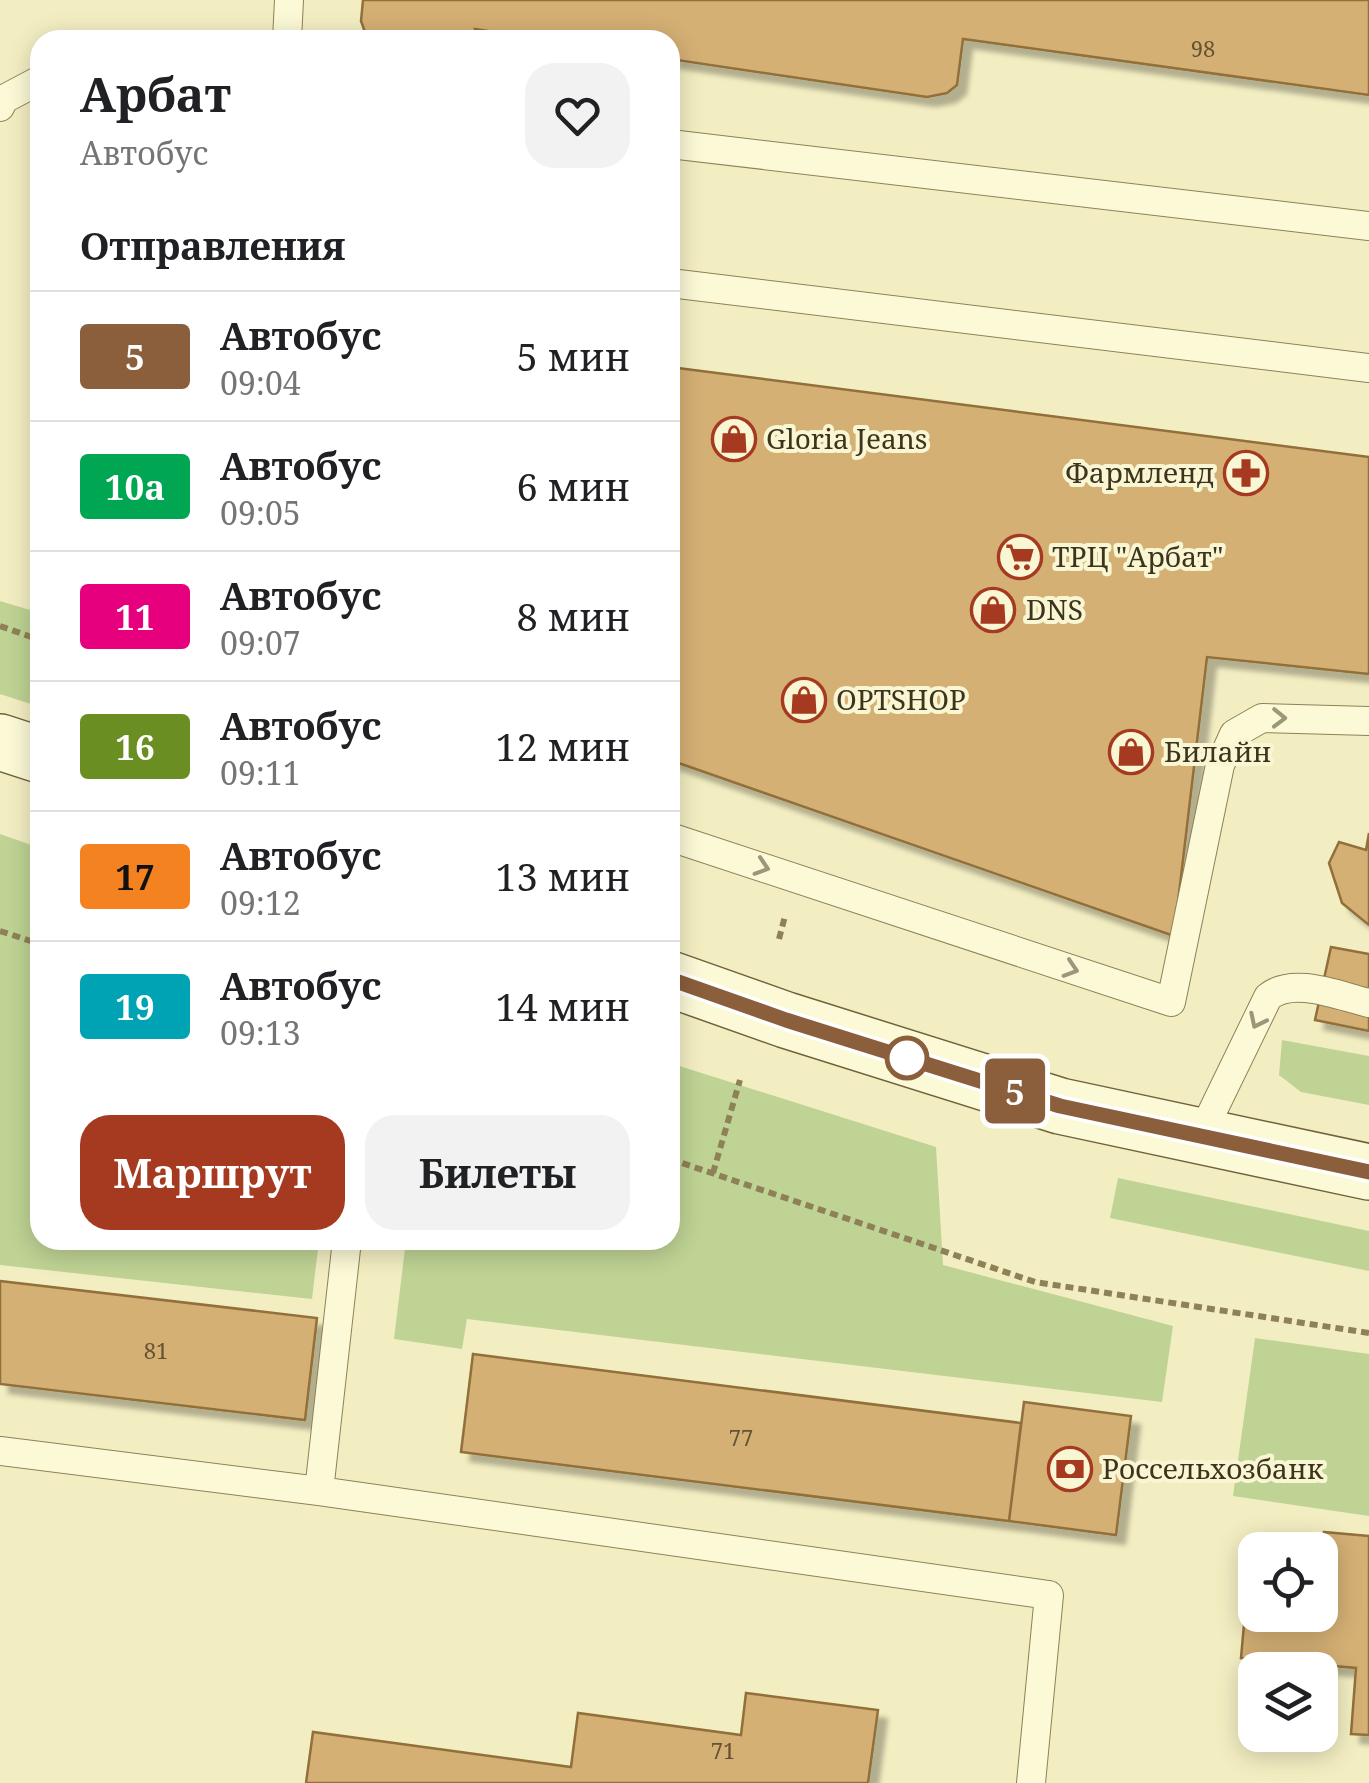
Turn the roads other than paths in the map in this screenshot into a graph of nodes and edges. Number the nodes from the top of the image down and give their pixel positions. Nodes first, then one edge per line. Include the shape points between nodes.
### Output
1 (290, 0) edge
2 (288, 30) edge
3 (30, 85) edge
4 (0, 106) edge
5 (680, 145) edge
6 (1369, 226) edge
7 (680, 283) edge
8 (1369, 368) edge
9 (1369, 720) edge
10 (0, 742) edge
11 (30, 752) edge
12 (680, 839) edge
13 (680, 983) edge
14 (1369, 1003) edge
15 (1201, 1134) junction
16 (1369, 1172) edge
17 (346, 1250) edge
18 (0, 1451) edge
19 (319, 1491) junction
20 (1030, 1783) edge

1 - 2 lane
3 - 4 lane
5 - 6 lane
7 - 8 lane
12 -> 9 lane via 1171,1002 1220,765 1234,734 1262,718
10 - 11 main road
13 - 15 main road via 1060,1106
14 -> 15 lane via 1279,988 1268,997
15 - 16 main road
17 - 19 lane
18 - 19 lane
19 - 20 lane via 1049,1594

